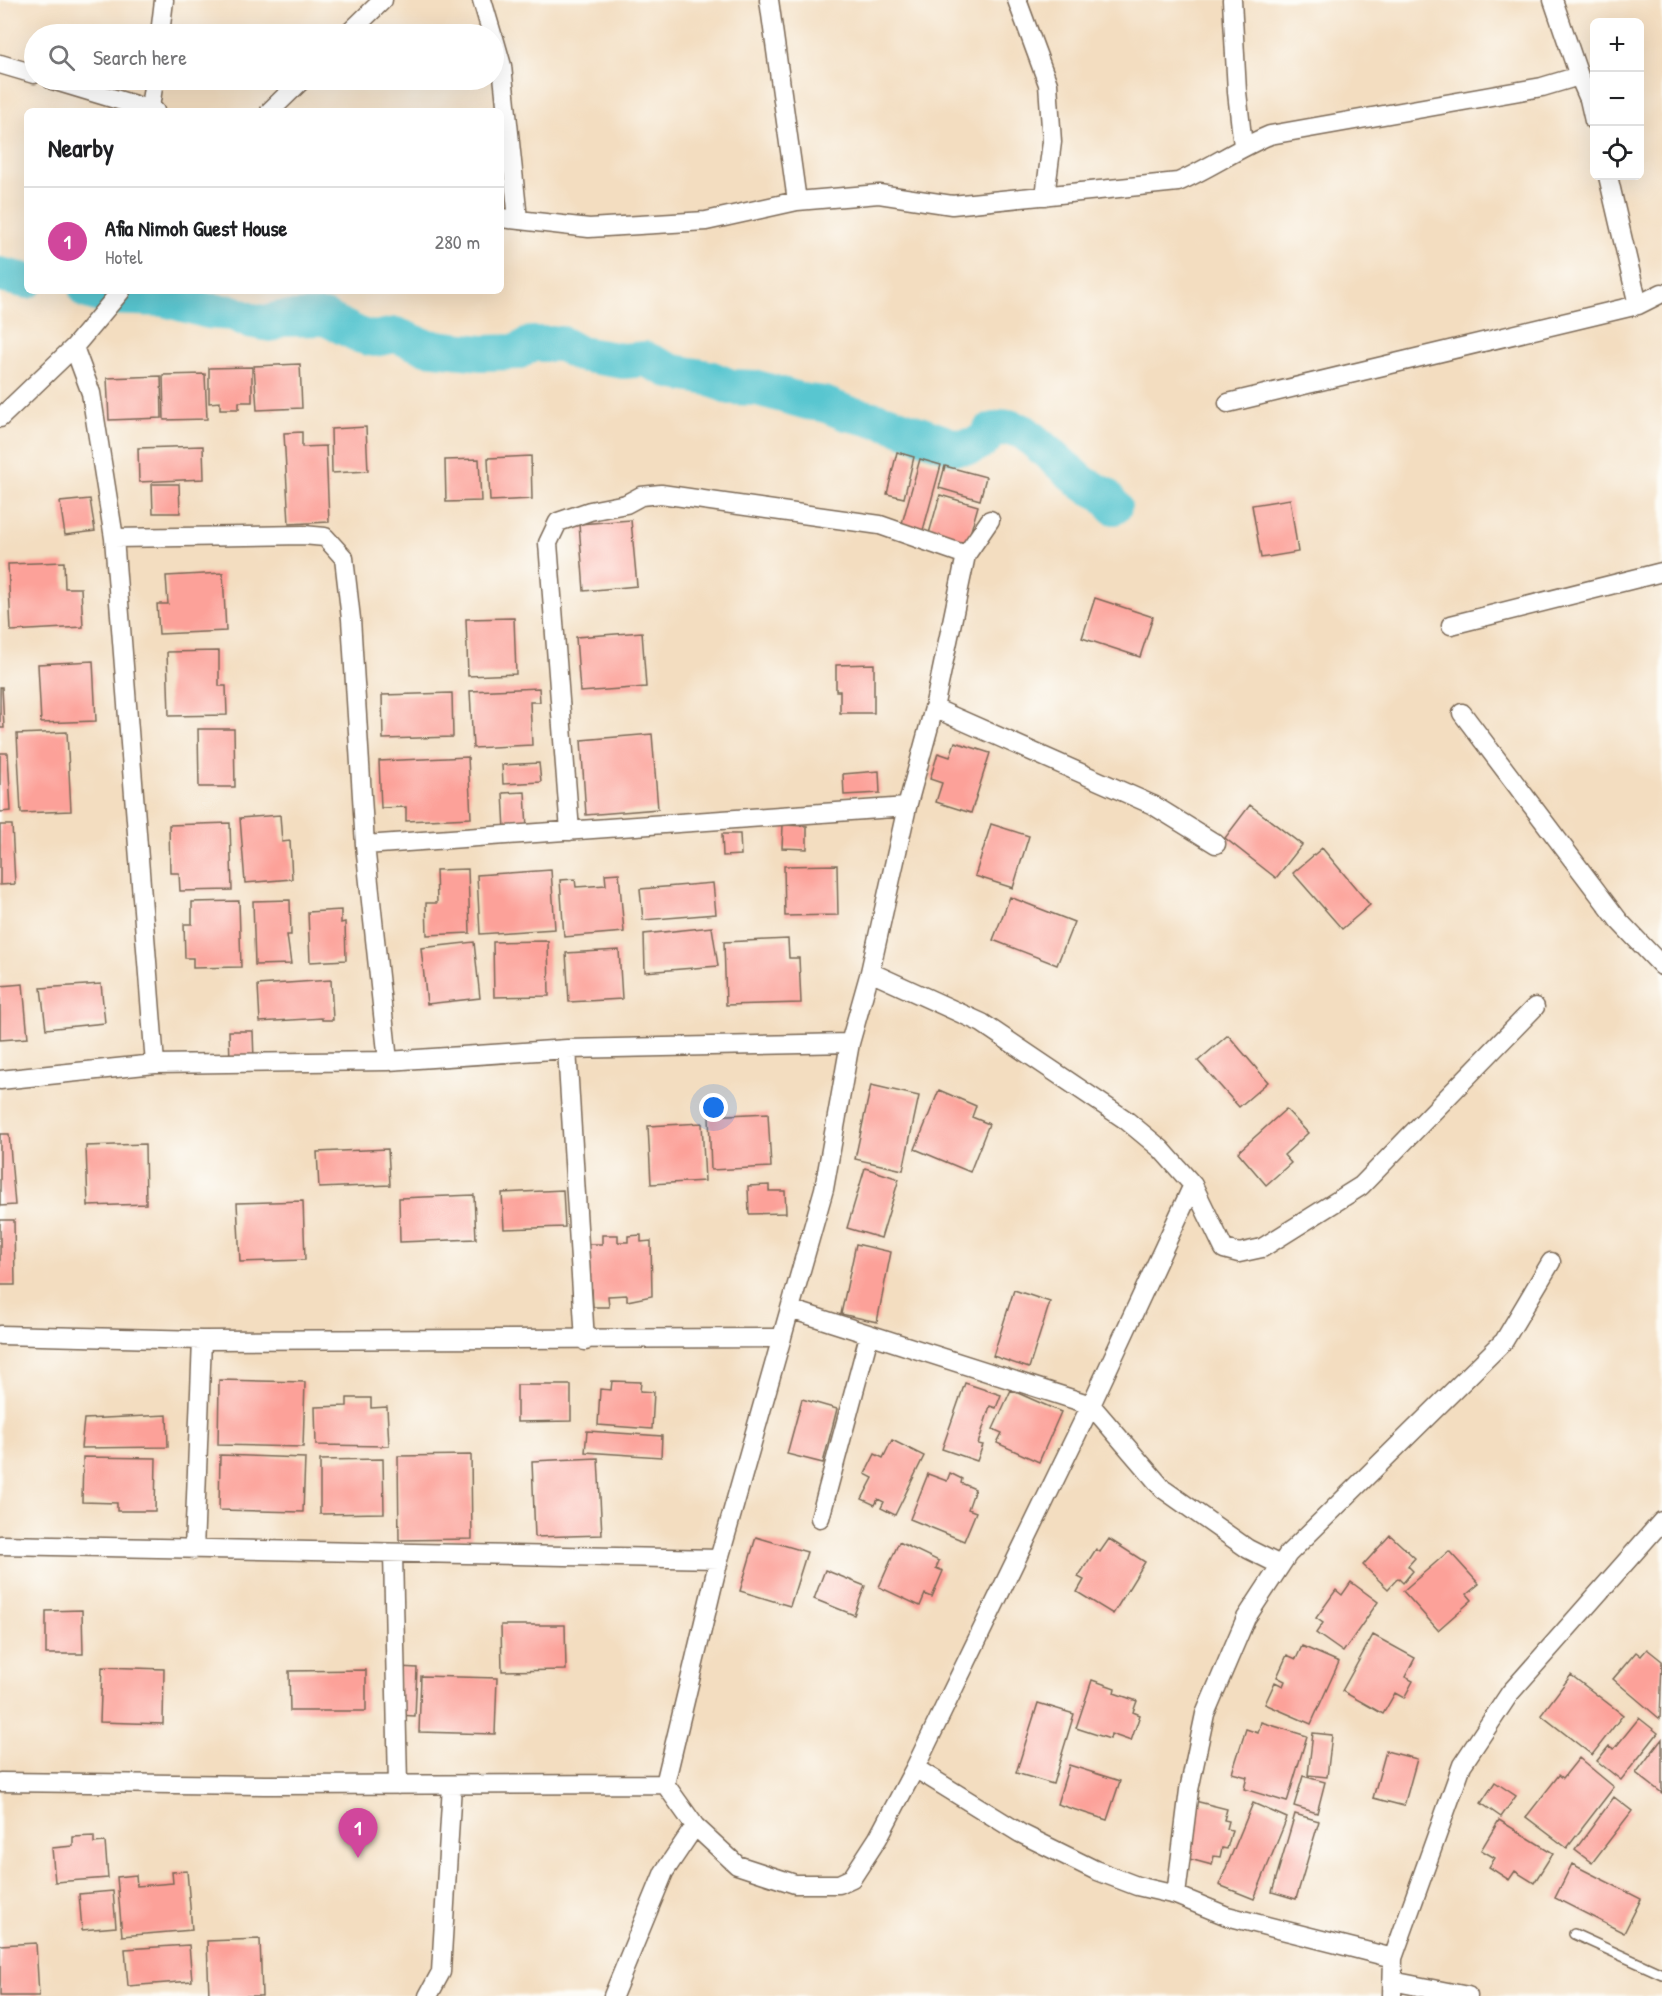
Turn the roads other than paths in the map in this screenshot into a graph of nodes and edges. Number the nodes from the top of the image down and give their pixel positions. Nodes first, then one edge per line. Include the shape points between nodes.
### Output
1 (164, 0) edge
2 (383, 0) edge
3 (482, 0) edge
4 (769, 0) edge
5 (1017, 0) edge
6 (1232, 0) edge
7 (1553, 0) edge
8 (161, 24) edge
9 (358, 24) edge
10 (489, 24) edge
11 (0, 64) edge
12 (24, 71) edge
13 (1579, 76) junction
14 (85, 90) edge
15 (153, 90) edge
16 (292, 90) edge
17 (503, 90) edge
18 (1590, 103) edge
19 (145, 108) edge
20 (152, 108) edge
21 (273, 108) edge
22 (504, 108) edge
23 (504, 110) edge
24 (1244, 146) junction
25 (1609, 180) edge
26 (1045, 196) junction
27 (797, 201) junction
28 (509, 219) edge
29 (1662, 293) edge
30 (117, 296) edge
31 (1638, 305) junction
32 (74, 347) junction
33 (1228, 403) dead end
34 (0, 418) edge
35 (990, 520) dead end
36 (114, 538) junction
37 (966, 555) junction
38 (1662, 572) edge
39 (1451, 625) dead end
40 (934, 708) junction
41 (1462, 713) dead end
42 (907, 807) junction
43 (570, 831) junction
44 (1216, 844) dead end
45 (365, 845) junction
46 (1662, 966) edge
47 (870, 972) junction
48 (1535, 1007) dead end
49 (850, 1043) junction
50 (567, 1049) junction
51 (388, 1061) junction
52 (155, 1064) junction
53 (0, 1080) edge
54 (1193, 1185) junction
55 (1551, 1262) dead end
56 (790, 1309) junction
57 (0, 1335) edge
58 (869, 1336) junction
59 (782, 1338) junction
60 (202, 1340) junction
61 (585, 1341) junction
62 (1091, 1405) junction
63 (820, 1518) dead end
64 (1662, 1521) edge
65 (0, 1545) edge
66 (194, 1550) junction
67 (393, 1553) junction
68 (719, 1559) junction
69 (1280, 1565) junction
70 (915, 1768) junction
71 (0, 1782) edge
72 (665, 1784) junction
73 (398, 1785) junction
74 (452, 1785) junction
75 (694, 1826) junction
76 (1176, 1895) junction
77 (1574, 1934) dead end
78 (1393, 1958) junction
79 (1662, 1974) edge
80 (1392, 1989) edge
81 (428, 1996) edge
82 (613, 1996) edge
83 (1468, 1996) edge

1 - 8 street
2 - 9 street
3 - 10 street
4 - 27 street
5 - 26 street via 1048,84 1052,142
6 - 24 street
7 - 13 street
11 - 12 street
13 - 18 street
13 - 24 street via 1542,87 1301,128
14 - 19 street
15 - 20 street
16 - 21 street
17 - 22 street
23 - 28 street
24 - 26 street via 1178,182
25 - 31 street
26 - 27 street via 952,205 879,194
27 - 28 street via 706,221 589,228
29 - 31 street
30 - 32 street
31 - 33 street
32 - 34 street
32 - 36 street via 91,393
35 - 37 street
36 - 45 street via 303,534 325,537 344,558
36 - 52 street
37 - 40 street
37 - 43 street via 880,525 661,494 641,496 626,504 558,522 548,543
38 - 39 street
40 - 42 street
40 - 44 street via 1153,805
41 - 46 street via 1619,921
42 - 43 street
42 - 47 street
43 - 45 street
45 - 51 street
47 - 49 street
47 - 54 street via 982,1023 1126,1120 1161,1149
48 - 54 street via 1361,1186 1262,1248 1239,1253 1224,1249
49 - 50 street
49 - 56 street via 824,1189
50 - 51 street
50 - 61 street
51 - 52 street
52 - 53 street
54 - 62 street
55 - 69 street via 1504,1341
56 - 58 street
56 - 59 street
57 - 60 street
58 - 62 street
58 - 63 street
59 - 61 street
59 - 68 street
60 - 61 street
60 - 66 street
62 - 69 street via 1163,1489 1239,1543
62 - 70 street
64 - 78 street via 1510,1693 1477,1739 1462,1765
65 - 66 street
66 - 67 street
67 - 68 street
67 - 73 street
68 - 72 street
69 - 76 street via 1246,1618 1205,1714 1189,1790
70 - 75 street via 852,1878 839,1884 795,1884 737,1865
70 - 76 street via 1020,1833 1095,1870
71 - 73 street
72 - 74 street
72 - 75 street
73 - 74 street
74 - 81 street via 441,1972
75 - 82 street via 664,1872
76 - 78 street via 1227,1916
77 - 79 lane
78 - 80 street
80 - 83 street

